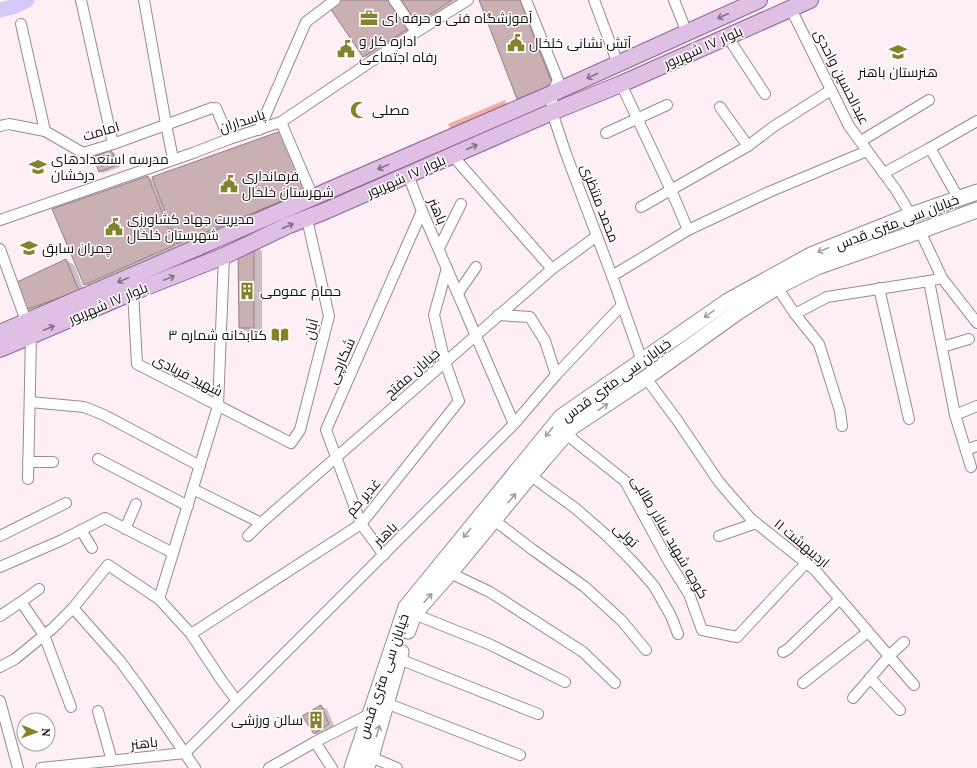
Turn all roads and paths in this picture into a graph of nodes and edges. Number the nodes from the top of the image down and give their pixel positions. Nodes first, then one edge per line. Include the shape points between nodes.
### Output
1 (81, 0) edge
2 (144, 0) edge
3 (334, 0) edge
4 (394, 0) edge
5 (468, 0) edge
6 (526, 0) edge
7 (594, 0) edge
8 (674, 0) edge
9 (759, 0) edge
10 (810, 0) edge
11 (791, 9) junction
12 (21, 24) dead end
13 (416, 32) junction
14 (686, 33) junction
15 (727, 36) junction
16 (618, 64) junction
17 (621, 84) junction
18 (831, 90) junction
19 (552, 94) junction
20 (765, 94) dead end
21 (929, 100) dead end
22 (667, 105) dead end
23 (720, 107) dead end
24 (552, 112) junction
25 (637, 118) junction
26 (977, 120) edge
27 (281, 122) junction
28 (166, 124) junction
29 (0, 126) edge
30 (258, 130) junction
31 (45, 131) junction
32 (606, 133) dead end
33 (229, 139) junction
34 (861, 141) junction
35 (113, 144) junction
36 (432, 145) junction
37 (748, 146) junction
38 (930, 148) junction
39 (867, 151) junction
40 (452, 155) junction
41 (173, 159) junction
42 (435, 163) junction
43 (884, 173) junction
44 (408, 175) junction
45 (671, 190) junction
46 (977, 192) edge
47 (315, 196) junction
48 (959, 199) junction
49 (461, 204) dead end
50 (640, 207) dead end
51 (977, 210) edge
52 (422, 211) junction
53 (324, 212) junction
54 (911, 215) junction
55 (307, 219) junction
56 (0, 220) edge
57 (688, 230) junction
58 (920, 231) junction
59 (598, 236) junction
60 (438, 248) junction
61 (0, 249) edge
62 (224, 256) junction
63 (447, 268) junction
64 (476, 268) dead end
65 (552, 268) junction
66 (612, 276) junction
67 (942, 278) junction
68 (929, 281) junction
69 (776, 287) junction
70 (879, 288) junction
71 (133, 292) junction
72 (458, 293) junction
73 (622, 305) junction
74 (733, 306) junction
75 (796, 314) junction
76 (498, 315) junction
77 (977, 323) edge
78 (28, 329) junction
79 (0, 333) edge
80 (476, 335) junction
81 (969, 339) dead end
82 (942, 347) junction
83 (0, 349) edge
84 (642, 360) junction
85 (445, 362) junction
86 (556, 375) junction
87 (646, 378) junction
88 (30, 402) junction
89 (218, 406) junction
90 (977, 406) edge
91 (955, 415) junction
92 (908, 419) dead end
93 (514, 424) junction
94 (566, 426) junction
95 (842, 426) dead end
96 (291, 443) joint
97 (977, 446) edge
98 (966, 450) junction
99 (336, 457) junction
100 (98, 459) dead end
101 (28, 462) junction
102 (53, 462) dead end
103 (200, 466) junction
104 (971, 467) dead end
105 (531, 476) junction
106 (28, 479) dead end
107 (193, 489) junction
108 (66, 503) dead end
109 (136, 504) dead end
110 (188, 506) junction
111 (494, 520) junction
112 (260, 523) junction
113 (756, 523) junction
114 (361, 524) junction
115 (125, 528) junction
116 (81, 530) junction
117 (0, 536) edge
118 (248, 536) dead end
119 (719, 536) dead end
120 (92, 548) dead end
121 (173, 553) junction
122 (384, 555) junction
123 (1, 563) edge
124 (806, 563) junction
125 (450, 572) junction
126 (39, 589) dead end
127 (159, 599) junction
128 (840, 599) junction
129 (21, 602) junction
130 (73, 608) junction
131 (414, 614) junction
132 (0, 616) edge
133 (868, 632) junction
134 (191, 634) junction
135 (678, 634) dead end
136 (44, 636) junction
137 (904, 642) dead end
138 (646, 650) dead end
139 (782, 652) dead end
140 (889, 656) junction
141 (399, 659) junction
142 (0, 667) edge
143 (870, 678) junction
144 (565, 682) dead end
145 (615, 683) dead end
146 (803, 683) dead end
147 (914, 685) dead end
148 (853, 698) dead end
149 (0, 700) edge
150 (237, 700) junction
151 (386, 702) junction
152 (71, 707) dead end
153 (900, 710) dead end
154 (98, 711) dead end
155 (370, 714) junction
156 (538, 714) dead end
157 (315, 742) junction
158 (185, 753) junction
159 (520, 755) dead end
160 (112, 761) junction
161 (131, 763) edge
162 (368, 763) edge
163 (71, 766) edge
164 (18, 768) edge
165 (41, 768) edge
166 (195, 768) edge
167 (268, 768) edge
168 (332, 768) edge
169 (352, 768) edge
170 (397, 768) edge

1 - 35 street
2 - 28 street
3 - 30 street via 306,22
4 - 13 street
5 - 13 street, پاسداران
6 - 19 street, محمد منتظری via 558,80
7 - 16 street
8 - 14 street
9 -> 14 main road, بلوار ١٧ شهریور
10 - 11 main road, بلوار ١٧ شهریور
11 - 15 main road, بلوار ١٧ شهریور
11 - 18 street, عبدالحسین واحدی
12 - 31 street
13 - 27 street, پاسداران
14 - 16 main road, بلوار ١٧ شهریور
15 - 17 main road, بلوار ١٧ شهریور
15 - 20 street
16 -> 19 main road, بلوار ١٧ شهریور
17 - 24 main road, بلوار ١٧ شهریور
17 - 25 street
18 - 34 street, عبدالحسین واحدی via 849,126
18 - 37 street via 772,127
19 - 24 street, محمد منتظری
19 - 36 main road, بلوار ١٧ شهریور
21 - 34 street
22 - 25 street
23 - 37 street
40 -> 24 main road, بلوار ١٧ شهریور
24 - 59 street, محمد منتظری
25 - 32 street
25 - 45 street
26 - 38 street
27 - 30 street, پاسداران
27 - 47 street
28 - 33 street, امامت via 214,108
28 - 35 street, امامت
28 - 41 street
29 - 31 street, امامت via 9,124
30 - 33 street, پاسداران
31 - 35 street, امامت via 83,153
33 - 41 street, پاسداران
34 - 39 street, عبدالحسین واحدی
36 - 42 main road via 406,161 405,166 411,169
36 -> 47 main road, بلوار ١٧ شهریور
37 - 45 street
38 - 43 street
38 - 48 street
39 - 43 street, عبدالحسین واحدی
39 - 57 street via 769,192
40 - 42 main road, بلوار ١٧ شهریور
40 - 65 street
41 - 56 street, پاسداران
42 - 44 main road, بلوار ١٧ شهریور
43 - 54 street, عبدالحسین واحدی
44 - 52 street, باهنر
44 - 53 main road, بلوار ١٧ شهریور
45 - 50 street
45 - 57 street
46 - 48 main road, خیابان سی متری قدس
47 - 53 main road via 323,195 328,198 329,205
47 -> 78 main road, بلوار ١٧ شهریور
48 - 54 main road, خیابان سی متری قدس
49 - 60 street
51 - 58 main road, خیابان سی متری قدس
52 - 60 street, باهنر
52 - 99 street, شکارچی via 326,430
53 - 55 main road, بلوار ١٧ شهریور
54 -> 74 main road, خیابان سی متری قدس via 811,255
62 -> 55 main road, بلوار ١٧ شهریور
55 - 96 street, آبان via 329,316 300,430
57 - 66 street
58 - 67 street
58 - 69 main road, خیابان سی متری قدس via 817,267
59 - 65 street, خیابان مفتح
59 - 66 street, محمد منتظری
60 - 63 street, باهنر
61 - 78 street
71 -> 62 main road, بلوار ١٧ شهریور
62 - 89 street
63 - 72 street, باهنر
63 - 85 street via 434,315
64 - 72 street
65 - 76 street, خیابان مفتح
66 - 73 street, محمد منتظری
67 - 68 street
67 - 77 street
68 - 70 street
68 - 82 street
69 - 74 main road, خیابان سی متری قدس
69 - 75 street
70 - 75 street via 826,296
70 - 92 street
78 -> 71 main road, بلوار ١٧ شهریور
71 - 89 street, شهید فریادی via 137,364
72 - 80 street, باهنر
73 - 84 street, محمد منتظری
73 - 86 street
74 -> 84 main road, خیابان سی متری قدس
74 - 87 main road, خیابان سی متری قدس
75 - 95 street via 819,344 840,411
76 - 80 street, خیابان مفتح
76 - 86 street via 530,317 545,341
78 - 79 main road, بلوار ١٧ شهریور
78 - 83 main road, بلوار ١٧ شهریور
78 - 88 street
80 - 85 street, خیابان مفتح
80 - 93 street, باهنر
81 - 82 street
82 - 91 street
84 - 94 main road, خیابان سی متری قدس
85 - 99 street, خیابان مفتح
85 - 114 street, غدیر خم via 459,401
86 - 93 street
94 -> 87 main road, خیابان سی متری قدس
87 - 113 street, ۱۱ اردیبهشت via 719,482
88 - 101 street
88 - 103 street via 84,407
89 - 96 street, شهید فریادی
89 - 103 street
90 - 91 street
91 - 98 street
93 - 122 street, باهنر
94 - 105 main road, خیابان سی متری قدس
94 - 124 street, کوچه شهید سالار طالبی via 625,482 689,594 702,630 737,637
94 -> 155 main road, خیابان سی متری قدس via 406,607
97 - 98 street
98 - 104 street
99 - 112 street, خیابان مفتح
99 - 114 street, شکارچی
100 - 110 street
101 - 102 street
101 - 106 street
103 - 107 street
111 -> 105 main road, خیابان سی متری قدس
105 - 135 street, تولی via 575,508 633,562 654,586
107 - 110 street
107 - 112 street
108 - 117 street
109 - 115 street
110 - 121 street
111 - 125 main road, خیابان سی متری قدس
111 - 138 street via 586,587 622,620
112 - 118 street, خیابان مفتح
113 - 119 street
113 - 124 street, ۱۱ اردیبهشت
114 - 122 street, شکارچی
114 - 134 street, غدیر خم
115 - 116 street via 105,518
115 - 121 street
116 - 120 street
116 - 123 street
121 - 127 street
122 - 150 street, باهنر
124 - 128 street, ۱۱ اردیبهشت
131 -> 125 main road, خیابان سی متری قدس
125 - 145 street via 490,592 583,652
126 - 129 street
127 - 130 street via 108,565
127 - 134 street
128 - 133 street, ۱۱ اردیبهشت
128 - 139 street
129 - 132 street
129 - 136 street
130 - 136 street
130 - 158 street via 120,661
131 - 141 main road, خیابان سی متری قدس
131 - 144 street via 488,644
133 - 140 street, ۱۱ اردیبهشت
133 - 146 street
134 - 150 street
136 - 142 street via 16,659
136 - 152 street
137 - 140 street
140 - 143 street
140 - 147 street, ۱۱ اردیبهشت
141 - 151 main road, خیابان سی متری قدس
141 - 156 street
143 - 148 street
143 - 153 street
149 - 164 street
150 - 158 street, باهنر
151 - 159 street
162 -> 151 main road, خیابان سی متری قدس
154 - 160 street
155 - 157 street
155 - 169 main road, خیابان سی متری قدس
157 - 167 street
157 - 168 street
158 - 161 street, باهنر
158 - 166 street
160 - 161 street, باهنر
160 - 163 street, باهنر
162 - 170 street
163 - 165 street, باهنر

